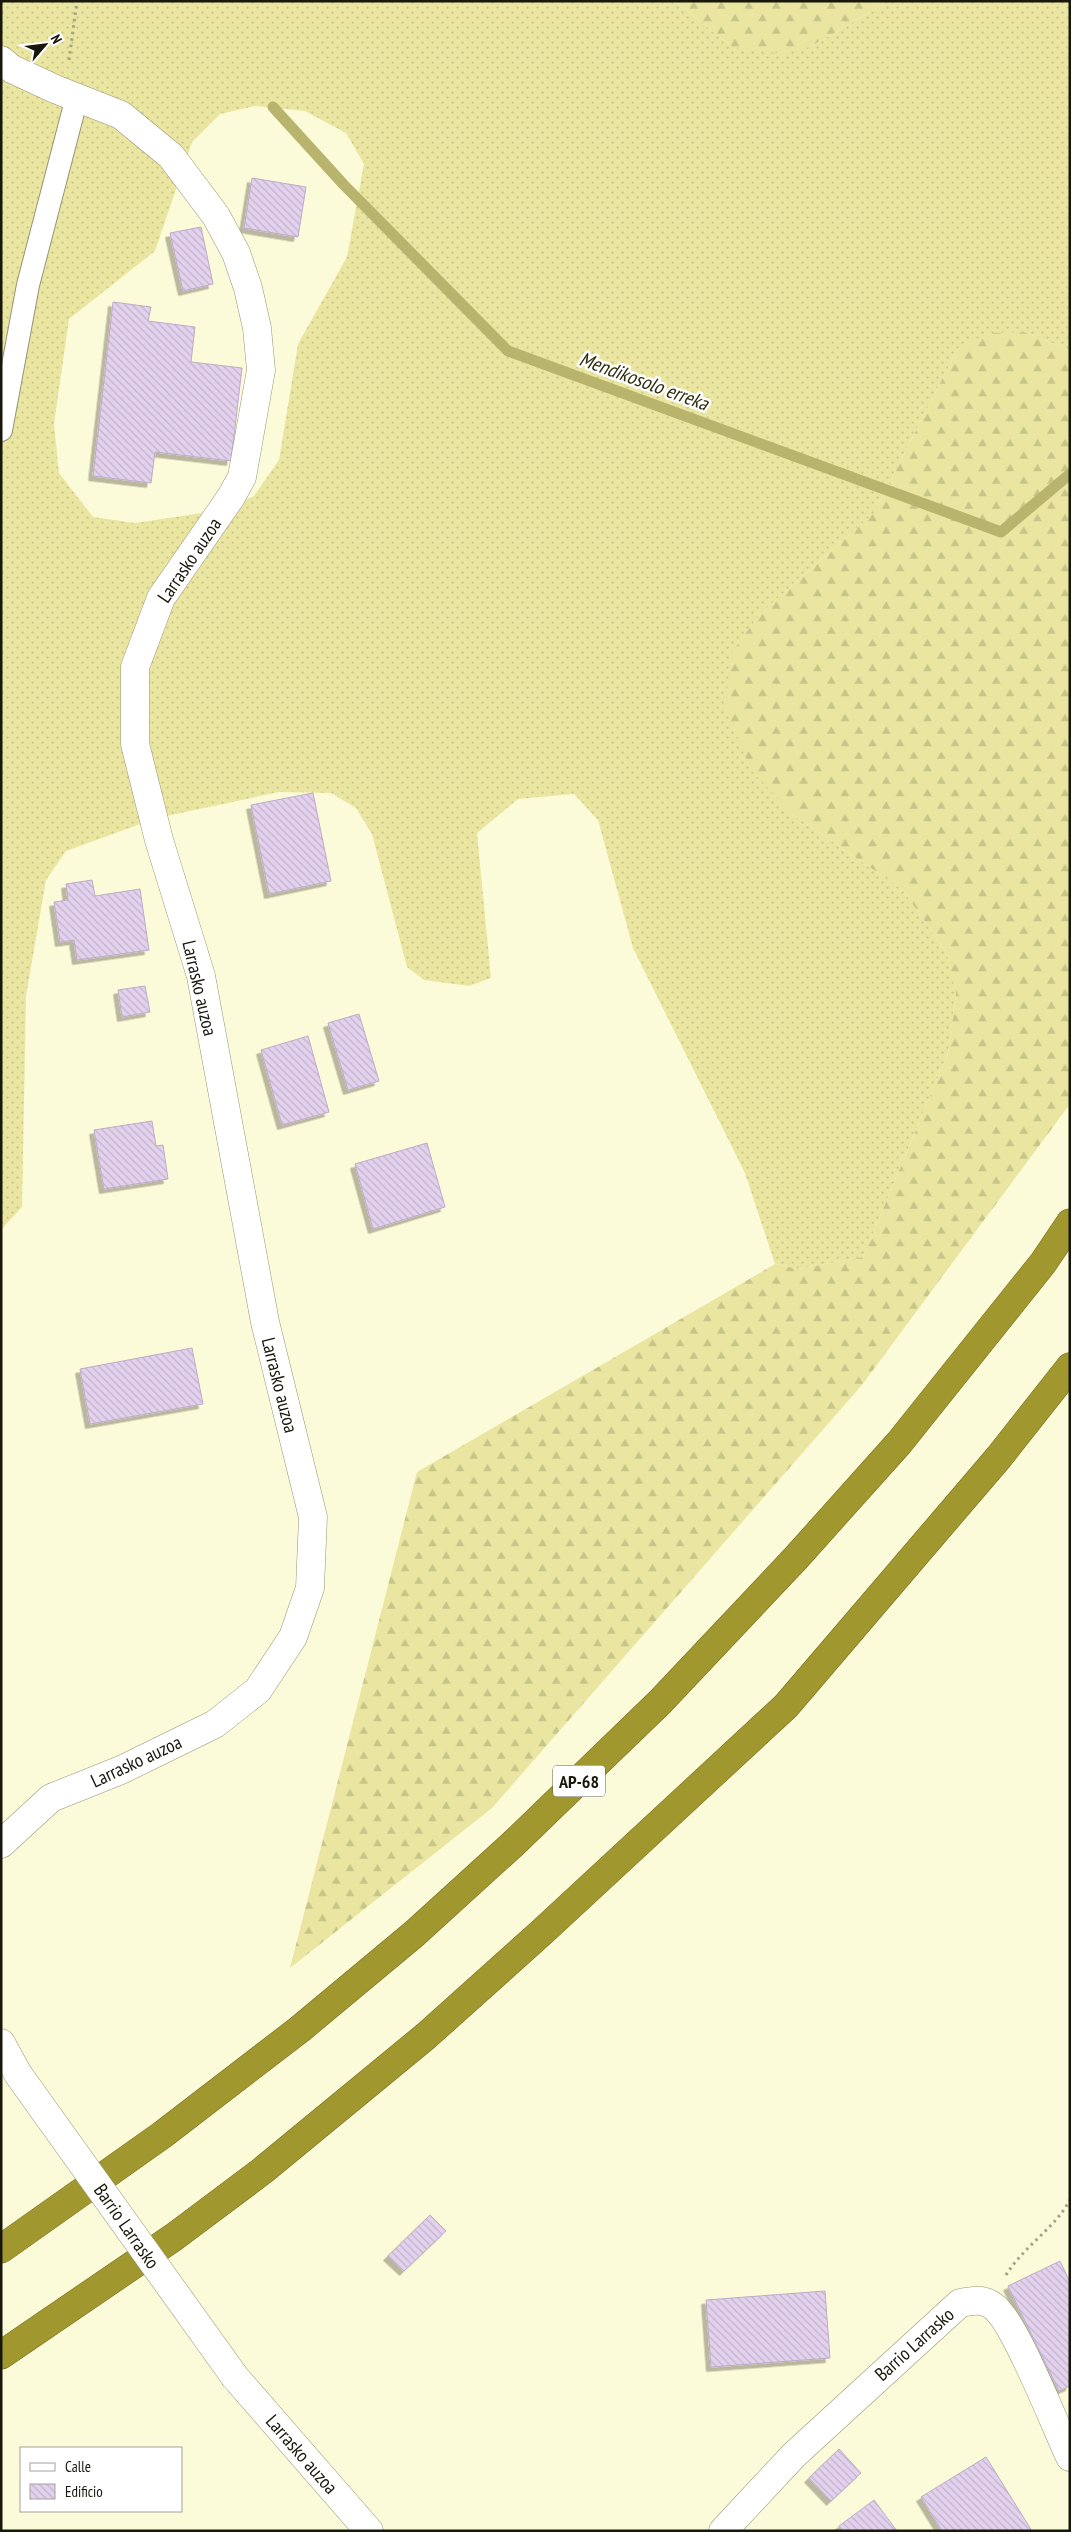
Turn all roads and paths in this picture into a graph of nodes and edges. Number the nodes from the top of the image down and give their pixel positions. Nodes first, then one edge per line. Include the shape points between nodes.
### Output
1 (77, 1) edge
2 (7, 64) edge
3 (65, 93) junction
4 (1, 430) edge
5 (1070, 1223) edge
6 (1070, 1367) edge
7 (1, 1844) edge
8 (1, 2043) edge
9 (1070, 2200) edge
10 (1, 2249) edge
11 (988, 2302) junction
12 (1, 2355) edge
13 (235, 2377) joint
14 (1070, 2458) edge
15 (369, 2531) edge
16 (723, 2531) edge

1 - 3 path
2 - 3 street
3 - 4 lane
3 - 7 street, Larrasko auzoa via 121,115 171,156 216,216 236,254 257,328 261,370 242,477 160,598 136,667 135,744 159,840 201,976 264,1322 313,1518 310,1588 293,1637 258,1690 214,1724 121,1770 52,1798
5 - 10 highway, AP-68 via 1042,1263 898,1443 808,1544 660,1702 513,1844 414,1934 300,2029 162,2134
6 - 12 highway via 1000,1457 786,1706 542,1932 411,2048 262,2171
8 - 13 street, Barrio Larrasko, bridge via 18,2074
9 - 11 path via 1062,2214 1016,2258
11 - 14 street via 995,2307 1016,2340
11 - 16 street, Barrio Larrasko via 960,2303 950,2310 794,2455
13 - 15 street, Larrasko auzoa

